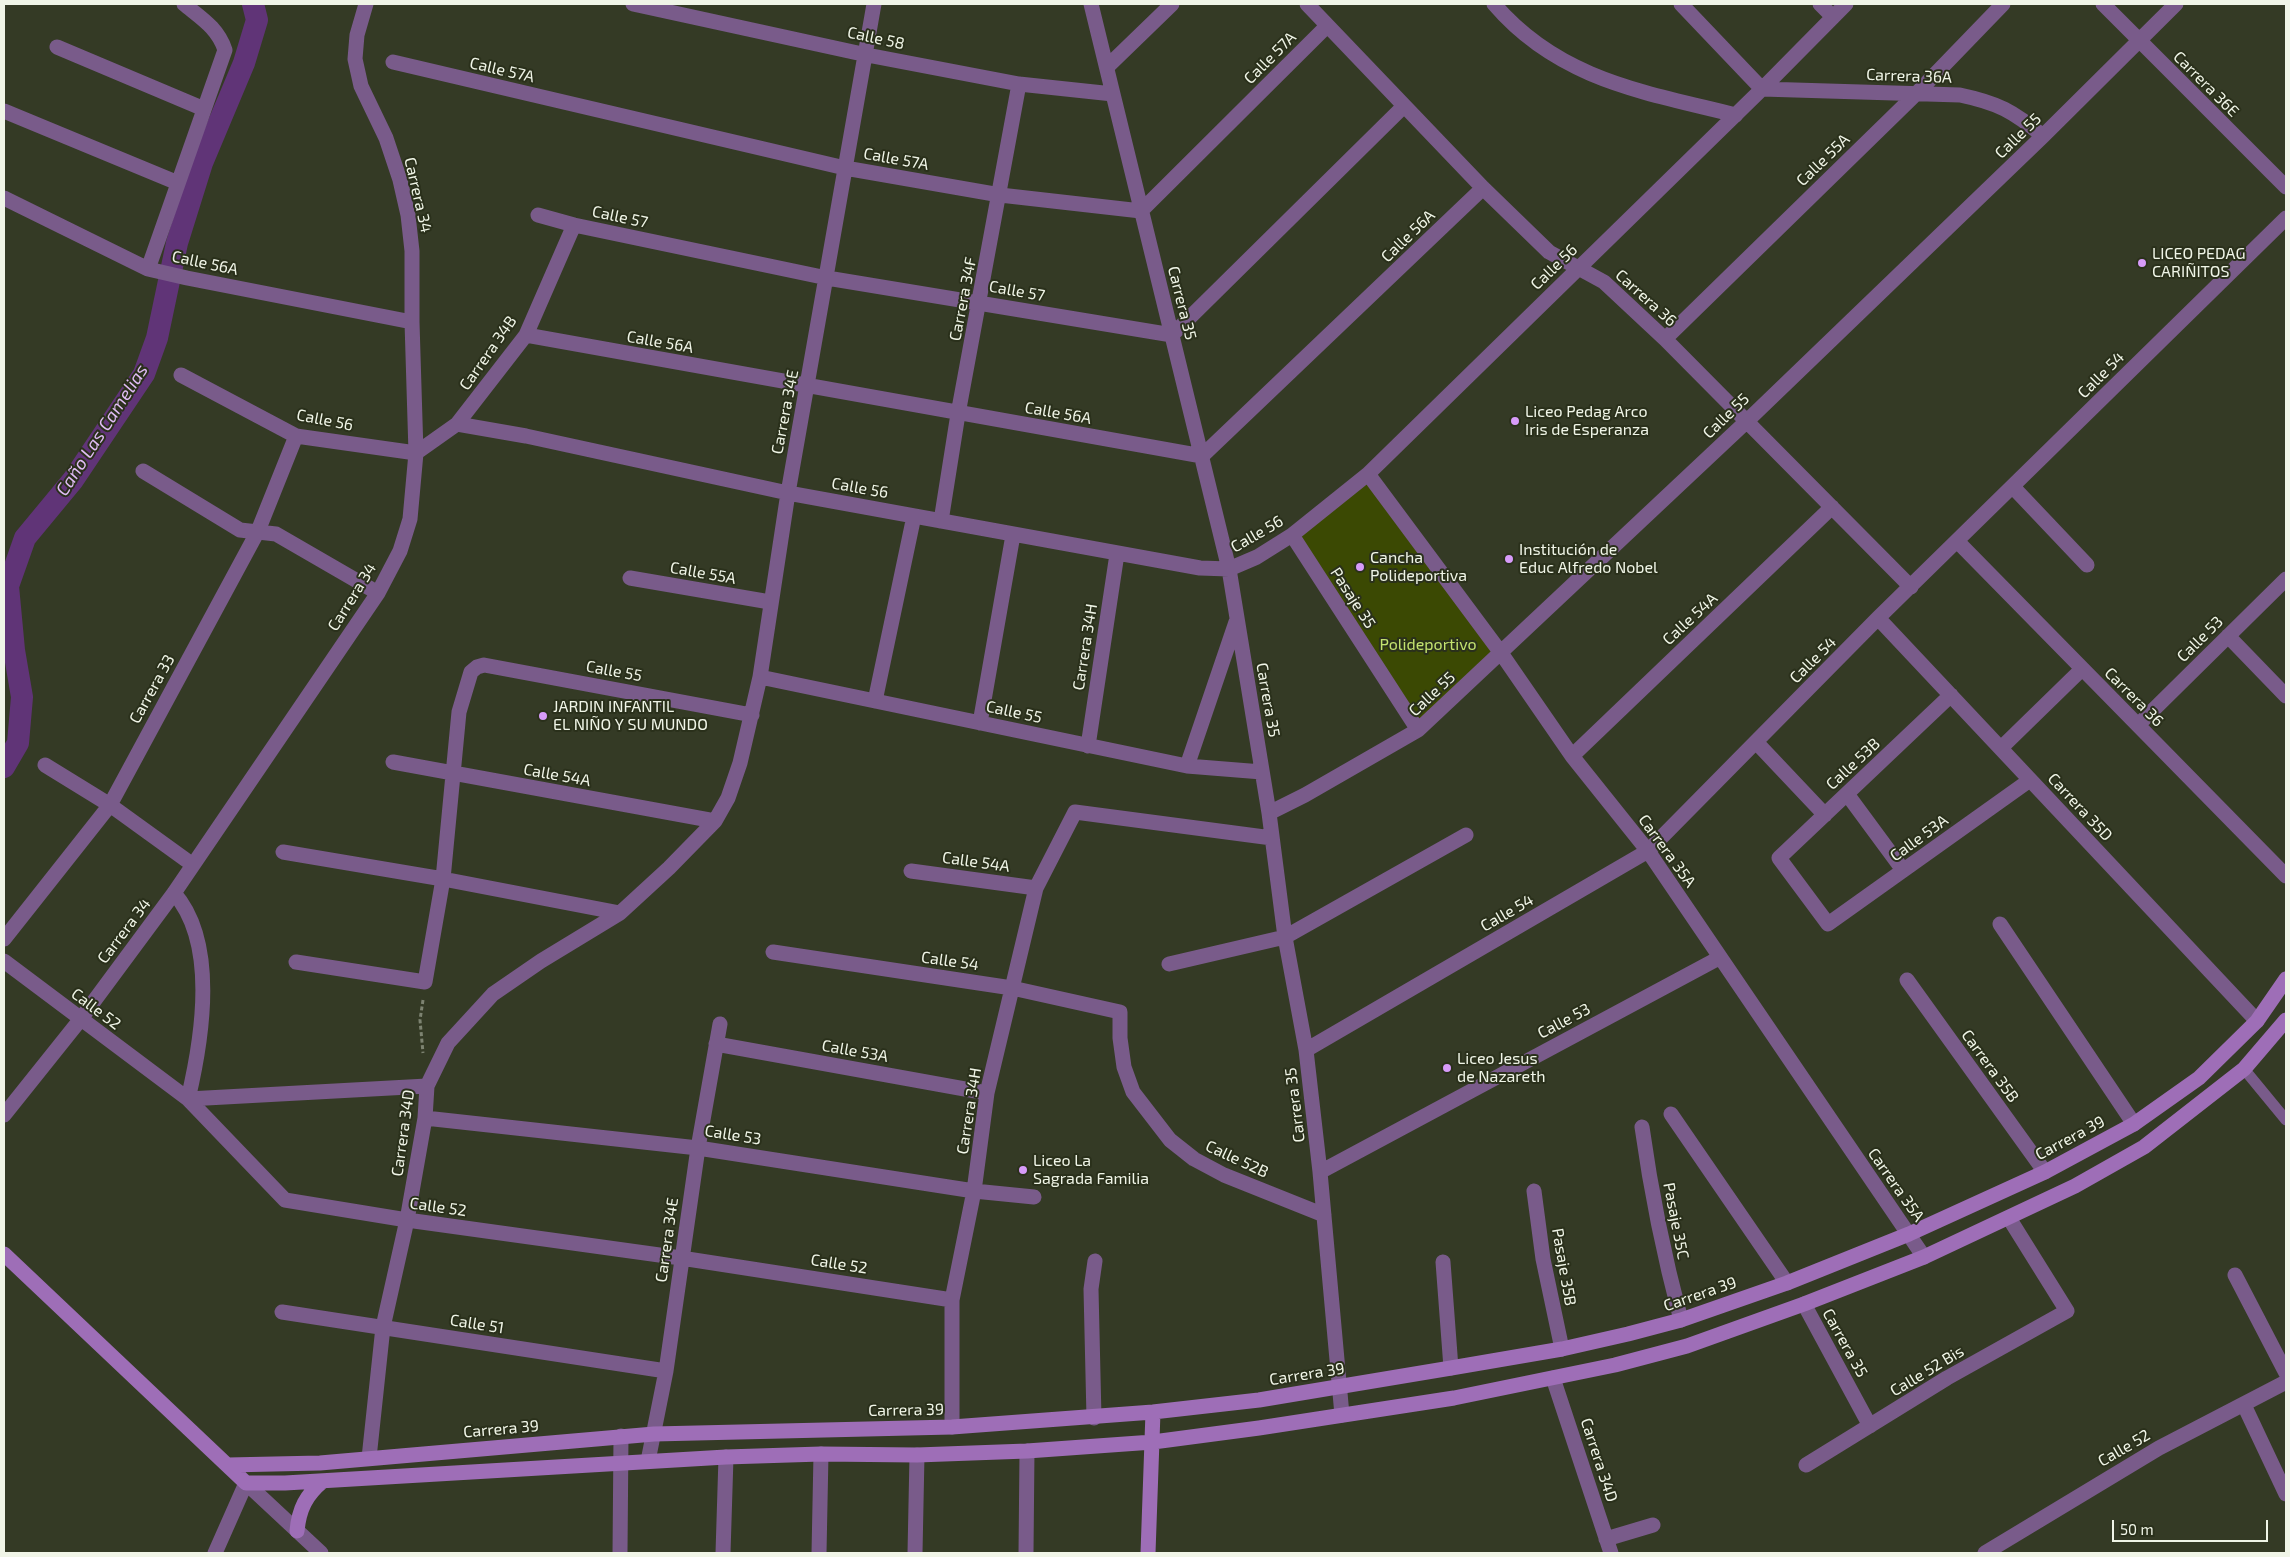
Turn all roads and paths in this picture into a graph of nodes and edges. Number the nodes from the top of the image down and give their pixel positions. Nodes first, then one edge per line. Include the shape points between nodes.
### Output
1 (184, 4) edge
2 (366, 4) edge
3 (633, 4) edge
4 (874, 4) edge
5 (1091, 4) edge
6 (1172, 4) edge
7 (1307, 4) edge
8 (1494, 4) edge
9 (1681, 4) edge
10 (1820, 4) edge
11 (1846, 4) edge
12 (2003, 4) edge
13 (2104, 4) edge
14 (2176, 4) edge
15 (1833, 17) junction
16 (1327, 26) junction
17 (2139, 41) junction
18 (57, 47) dead end
19 (866, 55) junction
20 (393, 62) dead end
21 (1107, 67) junction
22 (1019, 84) junction
23 (1762, 89) junction
24 (1917, 93) junction
25 (1114, 94) junction
26 (1404, 106) junction
27 (204, 110) junction
28 (4, 111) edge
29 (1736, 115) junction
30 (2043, 136) junction
31 (844, 168) junction
32 (178, 183) junction
33 (1484, 188) junction
34 (2286, 188) edge
35 (1000, 195) junction
36 (4, 198) edge
37 (1141, 211) junction
38 (538, 215) dead end
39 (2286, 218) edge
40 (574, 225) junction
41 (1578, 268) junction
42 (154, 270) junction
43 (827, 278) junction
44 (980, 302) junction
45 (412, 322) junction
46 (526, 335) junction
47 (1172, 335) junction
48 (1665, 339) junction
49 (181, 375) dead end
50 (808, 387) junction
51 (958, 414) junction
52 (1747, 421) junction
53 (457, 424) junction
54 (296, 436) junction
55 (416, 453) junction
56 (1202, 456) junction
57 (143, 471) dead end
58 (1368, 474) junction
59 (2013, 487) junction
60 (788, 493) junction
61 (1832, 507) junction
62 (914, 516) junction
63 (941, 521) junction
64 (258, 532) junction
65 (1013, 535) junction
66 (1292, 535) junction
67 (1958, 542) junction
68 (1117, 554) junction
69 (2087, 565) dead end
70 (1229, 569) junction
71 (630, 578) dead end
72 (2286, 579) edge
73 (1911, 587) junction
74 (378, 593) junction
75 (770, 602) junction
76 (1878, 618) junction
77 (1236, 621) junction
78 (2228, 636) junction
79 (1502, 653) junction
80 (2082, 669) junction
81 (760, 677) junction
82 (1951, 695) junction
83 (2286, 696) edge
84 (875, 701) junction
85 (752, 715) junction
86 (980, 723) junction
87 (2138, 725) junction
88 (1418, 730) junction
89 (1756, 742) junction
90 (1088, 746) junction
91 (2001, 748) junction
92 (1572, 756) junction
93 (393, 762) dead end
94 (45, 764) dead end
95 (1187, 766) junction
96 (1262, 772) junction
97 (454, 775) junction
98 (2030, 780) junction
99 (1847, 794) junction
100 (110, 805) junction
101 (1269, 813) junction
102 (1825, 815) junction
103 (715, 821) junction
104 (1466, 835) dead end
105 (1272, 838) junction
106 (1648, 851) junction
107 (283, 852) dead end
108 (193, 865) junction
109 (1903, 870) junction
110 (911, 871) dead end
111 (2286, 876) edge
112 (443, 879) junction
113 (1036, 888) junction
114 (174, 893) junction
115 (620, 913) junction
116 (1828, 924) joint
117 (2000, 924) dead end
118 (1285, 937) junction
119 (4, 939) edge
120 (773, 952) dead end
121 (1719, 958) junction
122 (4, 961) edge
123 (296, 962) dead end
124 (1169, 964) dead end
125 (2286, 979) edge
126 (1907, 980) dead end
127 (425, 982) junction
128 (1012, 988) junction
129 (1120, 1012) joint
130 (80, 1020) junction
131 (2286, 1020) edge
132 (2256, 1021) junction
133 (720, 1024) dead end
134 (716, 1044) junction
135 (1306, 1050) junction
136 (2244, 1069) junction
137 (427, 1086) junction
138 (987, 1093) junction
139 (188, 1099) junction
140 (1671, 1114) dead end
141 (4, 1115) edge
142 (425, 1118) junction
143 (2286, 1120) edge
144 (2134, 1124) junction
145 (1642, 1127) dead end
146 (698, 1148) junction
147 (1320, 1172) junction
148 (2045, 1172) junction
149 (974, 1191) junction
150 (1534, 1191) dead end
151 (1034, 1197) dead end
152 (1324, 1215) junction
153 (2009, 1218) junction
154 (407, 1220) junction
155 (1909, 1234) junction
156 (4, 1254) edge
157 (1924, 1257) junction
158 (681, 1258) junction
159 (1095, 1261) dead end
160 (1443, 1262) dead end
161 (2234, 1275) dead end
162 (1787, 1282) junction
163 (952, 1300) junction
164 (1804, 1304) junction
165 (282, 1312) dead end
166 (1681, 1320) junction
167 (383, 1328) junction
168 (1562, 1350) junction
169 (1451, 1368) junction
170 (666, 1371) junction
171 (2286, 1373) edge
172 (1553, 1378) junction
173 (2286, 1382) edge
174 (1341, 1386) junction
175 (2244, 1405) junction
176 (1153, 1412) junction
177 (1342, 1415) junction
178 (1094, 1418) junction
179 (1870, 1426) junction
180 (952, 1427) junction
181 (654, 1434) junction
182 (620, 1436) junction
183 (1152, 1442) junction
184 (1027, 1451) junction
185 (821, 1454) junction
186 (917, 1455) junction
187 (726, 1457) junction
188 (369, 1458) junction
189 (648, 1461) junction
190 (620, 1462) junction
191 (228, 1465) junction
192 (1806, 1465) dead end
193 (323, 1481) junction
194 (246, 1483) junction
195 (2286, 1494) edge
196 (1653, 1525) dead end
197 (297, 1530) junction
198 (1606, 1539) junction
199 (215, 1553) edge
200 (321, 1553) edge
201 (620, 1553) edge
202 (723, 1553) edge
203 (819, 1553) edge
204 (915, 1553) edge
205 (1026, 1553) edge
206 (1148, 1553) edge
207 (1611, 1553) edge
208 (1985, 1553) edge

1 - 27 street via 214,28 225,50
2 - 45 street, Carrera 34 via 357,34 355,59 361,86 386,138 408,215 412,251
3 - 19 street, Calle 58
4 - 19 street, Carrera 34E
5 - 21 street, Carrera 35
6 - 21 street
7 - 16 street, Carrera 36
8 - 29 street via 1544,50 1587,73 1642,92
9 - 23 street
10 - 15 street
11 - 15 street, Calle 56
12 - 24 street, Calle 55A
13 - 17 street, Carrera 36E
14 - 17 street, Calle 55
15 - 23 street, Calle 56
16 - 26 street, Carrera 36
16 - 37 street, Calle 57A
17 - 30 street, Calle 55
17 - 34 street, Carrera 36E
18 - 27 street
19 - 22 street, Calle 58
19 - 31 street, Carrera 34E
20 - 31 street, Calle 57A
21 - 25 street, Carrera 35
22 - 25 street, Calle 58
22 - 35 street, Carrera 34F
23 - 24 street, Carrera 36A
23 - 29 street, Calle 56
24 - 30 street, Carrera 36A via 1960,95 1990,102 2019,116
24 - 48 street, Calle 55A
25 - 37 street, Carrera 35
26 - 33 street, Carrera 36
26 - 47 street
27 - 32 street
28 - 32 street
29 - 41 street, Calle 56
30 - 52 street, Calle 55
31 - 35 street, Calle 57A
31 - 43 street, Carrera 34E
32 - 42 street
33 - 41 street, Carrera 36 via 1549,252
33 - 56 street, Calle 56A
35 - 37 street, Calle 57A
35 - 44 street, Carrera 34F
36 - 42 street, Calle 56A
37 - 47 street, Carrera 35
38 - 40 street, Calle 57
39 - 59 street, Calle 54
40 - 43 street, Calle 57
40 - 46 street, Carrera 34B
41 - 48 street, Carrera 36 via 1604,282
41 - 58 street, Calle 56
42 - 45 street, Calle 56A
43 - 44 street, Calle 57
43 - 50 street, Carrera 34E
44 - 47 street, Calle 57
44 - 51 street, Carrera 34F
45 - 55 street, Carrera 34
46 - 50 street, Calle 56A
46 - 53 street, Carrera 34B
47 - 56 street, Carrera 35
48 - 52 street, Carrera 36
49 - 54 street, Calle 56
50 - 51 street, Calle 56A
50 - 60 street, Carrera 34E
51 - 56 street, Calle 56A
51 - 63 street, Carrera 34F
52 - 61 street, Carrera 36
52 - 79 street, Calle 55
53 - 55 street, Carrera 34B
53 - 60 street, Calle 56
54 - 55 street, Calle 56
54 - 64 street, Carrera 33
55 - 74 street, Carrera 34 via 410,519 400,552
56 - 70 street, Carrera 35
57 - 64 street via 240,530
58 - 66 street, Calle 56
58 - 79 street, Carrera 35A
59 - 67 street, Calle 54
59 - 69 street
60 - 62 street, Calle 56
60 - 75 street, Carrera 34E
61 - 73 street, Carrera 36
61 - 92 street, Calle 54A
62 - 63 street, Calle 56
62 - 84 street
63 - 65 street, Calle 56
64 - 74 street via 276,534
64 - 100 street, Carrera 33
65 - 68 street, Calle 56
65 - 86 street
66 - 70 street, Calle 56 via 1257,557
66 - 88 street, Pasaje 35
67 - 73 street, Calle 54
67 - 80 street, Carrera 36
68 - 70 street, Calle 56 via 1200,568
68 - 90 street, Carrera 34H
70 - 77 street, Carrera 35
71 - 75 street, Calle 55A
72 - 78 street, Calle 53
73 - 76 street, Calle 54
74 - 108 street, Carrera 34
75 - 81 street, Carrera 34E
76 - 82 street, Carrera 35D
76 - 89 street, Calle 54
77 - 95 street
77 - 96 street, Carrera 35
78 - 83 street
78 - 87 street, Calle 53
79 - 88 street, Calle 55
79 - 92 street, Carrera 35A
80 - 87 street, Carrera 36
80 - 91 street
81 - 84 street, Calle 55
81 - 85 street, Carrera 34E
82 - 91 street, Carrera 35D
82 - 99 street, Calle 53B
84 - 86 street, Calle 55
85 - 97 street, Calle 55 via 484,665 471,672 459,712
85 - 103 street, Carrera 34E via 728,798
86 - 90 street, Calle 55
87 - 111 street, Carrera 36
88 - 101 street, Calle 55 via 1305,796
89 - 102 street
89 - 106 street, Calle 54
90 - 95 street, Calle 55
91 - 98 street, Carrera 35D
92 - 106 street, Carrera 35A
93 - 97 street, Calle 54A
94 - 100 street
95 - 96 street, Calle 55
96 - 101 street, Carrera 35
97 - 103 street, Calle 54A
97 - 112 street
98 - 109 street, Calle 53A
98 - 132 street, Carrera 35D
99 - 102 street, Calle 53B
99 - 109 street
100 - 108 street
100 - 119 street, Carrera 33
101 - 105 street, Carrera 35
102 - 116 street, Calle 53B via 1779,858
103 - 115 street, Carrera 34D
104 - 118 street
105 - 113 street, Carrera 34H via 1075,812
105 - 118 street, Carrera 35
106 - 121 street, Carrera 35A
106 - 135 street, Calle 54
107 - 112 street
108 - 114 street, Carrera 34
109 - 116 street, Calle 53A
110 - 113 street, Calle 54A
112 - 115 street
112 - 127 street
113 - 128 street, Carrera 34H
114 - 130 street, Carrera 34
114 - 139 street via 191,918 202,978 202,1022
115 - 137 street, Carrera 34D via 493,994 448,1043
117 - 144 street
118 - 124 street
118 - 135 street, Carrera 35
120 - 128 street, Calle 54
121 - 147 street, Calle 53
121 - 155 street, Carrera 35A
122 - 130 street, Calle 52
123 - 127 street
125 - 132 main road, Carrera 39
126 - 148 street, Carrera 35B
127 - 137 path via 420,1020
128 - 129 street, Calle 54
128 - 138 street, Carrera 34H
129 - 152 street, Calle 52B via 1124,1067 1133,1092 1170,1140 1194,1159 1224,1175
130 - 139 street, Calle 52
130 - 141 street, Carrera 34
131 - 136 main road
132 - 144 main road, Carrera 39 via 2199,1078
133 - 134 street, Carrera 34E
134 - 138 street, Calle 53A
134 - 146 street, Carrera 34E
135 - 147 street, Carrera 35
136 - 143 lane
136 - 153 main road via 2144,1147
137 - 139 street
137 - 142 street, Carrera 34D
138 - 149 street, Carrera 34H
139 - 154 street, Calle 52 via 285,1200
140 - 162 street
142 - 146 street, Calle 53
142 - 154 street, Carrera 34D
144 - 148 main road, Carrera 39
145 - 166 street, Pasaje 35C via 1653,1202
146 - 149 street, Calle 53
146 - 158 street, Carrera 34E
147 - 152 street, Carrera 35
148 - 155 main road, Carrera 39
149 - 151 street, Calle 53
149 - 163 street, Carrera 34H
150 - 168 street, Pasaje 35B via 1543,1259
152 - 174 street, Carrera 35
153 - 157 main road
153 - 179 street, Calle 52 Bis via 2067,1311 1947,1378
154 - 158 street, Calle 52
154 - 167 street, Carrera 34D
155 - 157 street, Carrera 35A
155 - 162 main road, Carrera 39
156 - 191 main road
157 - 164 main road
158 - 163 street, Calle 52
158 - 170 street, Carrera 34E
159 - 178 street via 1091,1289
160 - 169 street
161 - 171 street
162 - 166 main road, Carrera 39
163 - 180 street, Carrera 34H
164 - 172 main road via 1687,1346
164 - 179 street, Carrera 35
165 - 167 street, Calle 51
166 - 168 main road, Carrera 39
167 - 170 street, Calle 51
167 - 188 street, Carrera 34D
168 - 169 main road, Carrera 39
169 - 174 main road, Carrera 39
170 - 181 street, Carrera 34E
172 - 177 main road via 1454,1398
172 - 198 street, Carrera 34D
173 - 175 street, Calle 52
174 - 176 main road, Carrera 39 via 1259,1400
174 - 177 street, Carrera 35
175 - 195 street
175 - 208 street, Calle 52 via 2159,1448
176 - 178 main road, Carrera 39
176 - 183 main road
177 - 183 main road
178 - 180 main road, Carrera 39
179 - 192 street, Calle 52 Bis
180 - 181 main road, Carrera 39
181 - 182 main road, Carrera 39
181 - 189 street, Carrera 34E
182 - 188 main road, Carrera 39
182 - 190 street
183 - 184 main road
183 - 206 main road
184 - 186 main road
184 - 205 street
185 - 186 main road
185 - 187 main road
185 - 203 street
186 - 204 street
187 - 189 main road
187 - 202 street
188 - 191 main road, Carrera 39
189 - 190 main road
190 - 193 main road
190 - 201 street
191 - 194 main road
193 - 194 main road
193 - 197 main road via 303,1502
194 - 197 street
194 - 199 street
196 - 198 street
197 - 200 street
198 - 207 street, Carrera 34D

